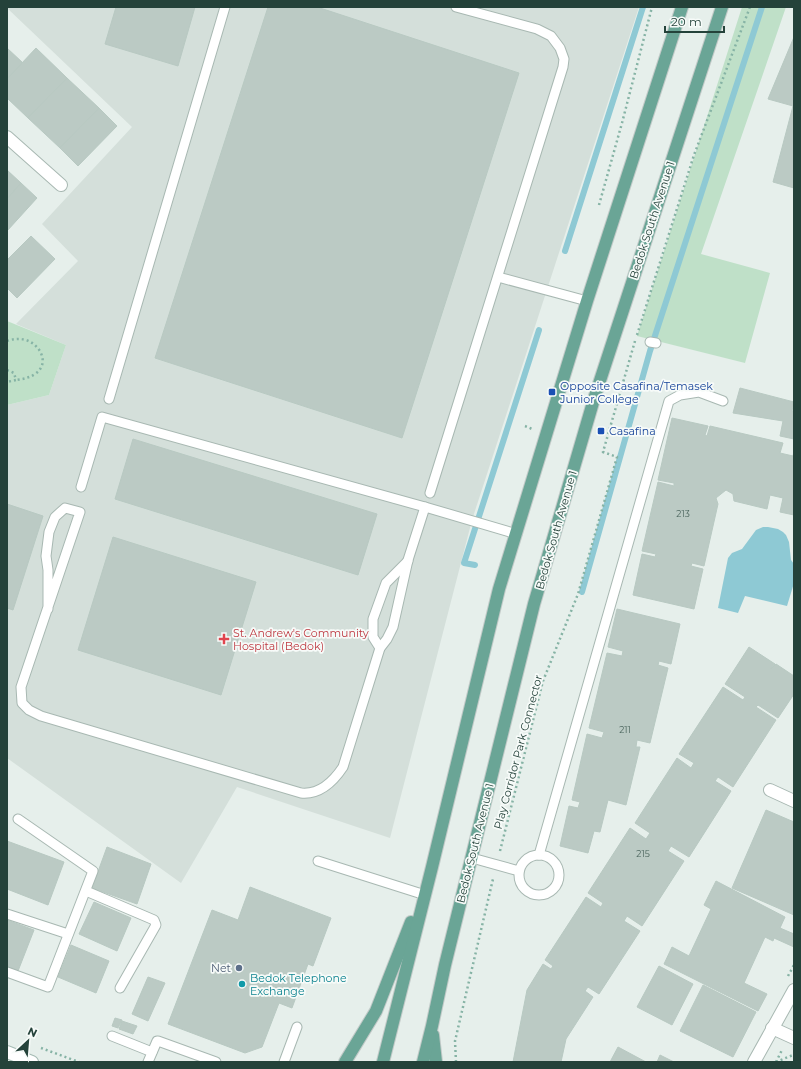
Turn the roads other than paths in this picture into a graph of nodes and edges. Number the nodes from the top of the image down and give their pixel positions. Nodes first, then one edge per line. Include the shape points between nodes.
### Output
1 (225, 7) edge
2 (456, 7) edge
3 (682, 7) edge
4 (722, 7) edge
5 (7, 137) edge
6 (61, 185) dead end
7 (498, 277) junction
8 (587, 301) junction
9 (109, 399) dead end
10 (723, 401) dead end
11 (81, 487) dead end
12 (430, 493) dead end
13 (425, 507) junction
14 (517, 534) junction
15 (408, 560) junction
16 (48, 609) junction
17 (380, 648) junction
18 (770, 790) dead end
19 (794, 801) edge
20 (18, 819) dead end
21 (539, 855) junction
22 (472, 858) junction
23 (318, 861) dead end
24 (519, 871) junction
25 (429, 876) junction
26 (86, 891) junction
27 (422, 894) junction
28 (7, 914) edge
29 (68, 934) junction
30 (7, 972) edge
31 (120, 988) dead end
32 (794, 990) edge
33 (432, 1026) junction
34 (297, 1027) dead end
35 (772, 1028) junction
36 (112, 1036) dead end
37 (794, 1038) edge
38 (7, 1052) edge
39 (152, 1052) junction
40 (32, 1062) edge
41 (148, 1062) edge
42 (216, 1062) edge
43 (284, 1062) edge
44 (345, 1062) edge
45 (383, 1062) edge
46 (423, 1062) edge
47 (436, 1062) edge
48 (754, 1062) edge

1 - 9 lane
2 - 7 lane via 537,29 551,36 564,59 564,67
3 - 8 main road
4 - 22 main road, Bedok South Avenue 1 via 615,333 534,604
5 - 6 street
7 - 8 lane
7 - 12 lane
8 - 14 main road
10 - 21 lane via 699,392 680,395 669,401
11 - 13 lane via 102,417
13 - 14 lane
13 - 15 lane
14 - 25 main road via 500,589
15 - 17 lane via 393,627
15 - 17 lane via 386,583 373,619 373,637
16 - 16 lane via 46,556 49,532 55,517 65,508 80,512
16 - 17 lane via 21,687 22,703 29,710 41,716 307,794 325,787 343,767
18 - 19 street
20 - 26 lane via 93,871
21 - 24 lane via 526,860
21 - 24 lane via 552,860 559,872 556,886 551,891 538,896 525,891 518,878
22 - 24 lane
22 - 33 main road, Bedok South Avenue 1
23 - 27 lane
25 - 27 main road
25 - 45 main road
26 - 29 lane
26 - 31 lane via 154,920 156,925
27 - 44 main road via 376,1011
28 - 29 lane
29 - 30 lane via 48,986
32 - 35 street
33 - 46 main road, Bedok South Avenue 1
33 - 47 main road
34 - 43 lane
35 - 37 street
35 - 48 street
36 - 39 lane
38 - 40 street
39 - 41 lane
39 - 42 lane via 158,1041

